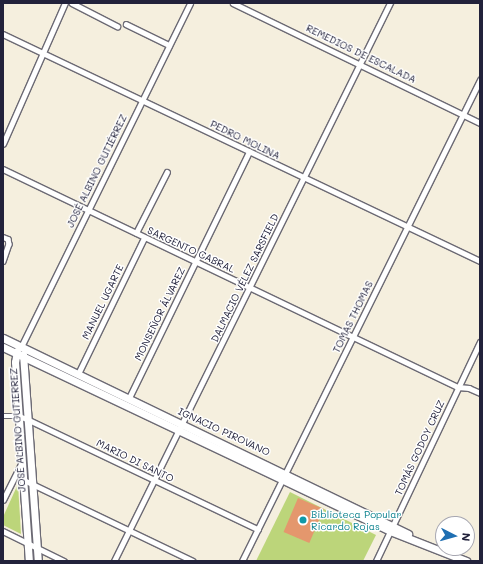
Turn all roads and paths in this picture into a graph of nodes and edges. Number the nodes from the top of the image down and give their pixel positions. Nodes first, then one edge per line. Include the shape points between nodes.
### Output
1 (65, 3) edge
2 (72, 3) edge
3 (190, 3) edge
4 (233, 3) edge
5 (390, 3) edge
6 (126, 24) dead end
7 (117, 26) dead end
8 (3, 34) edge
9 (169, 45) junction
10 (43, 54) junction
11 (360, 64) junction
12 (480, 80) edge
13 (142, 100) junction
14 (463, 115) junction
15 (480, 123) edge
16 (3, 144) edge
17 (249, 152) junction
18 (3, 169) edge
19 (167, 172) dead end
20 (304, 178) junction
21 (88, 210) junction
22 (407, 227) junction
23 (136, 234) junction
24 (3, 237) edge
25 (144, 238) junction
26 (3, 261) edge
27 (480, 261) edge
28 (195, 262) junction
29 (250, 288) junction
30 (353, 336) junction
31 (3, 338) edge
32 (480, 342) edge
33 (3, 347) edge
34 (21, 347) junction
35 (15, 353) junction
36 (23, 356) junction
37 (78, 374) junction
38 (458, 387) junction
39 (480, 394) edge
40 (129, 398) junction
41 (3, 416) edge
42 (19, 416) junction
43 (27, 419) junction
44 (183, 424) junction
45 (179, 431) junction
46 (22, 460) junction
47 (286, 473) junction
48 (24, 480) junction
49 (155, 480) junction
50 (282, 480) junction
51 (32, 483) junction
52 (3, 500) edge
53 (258, 529) junction
54 (392, 529) junction
55 (130, 530) junction
56 (3, 531) edge
57 (28, 543) junction
58 (36, 548) junction
59 (29, 561) edge
60 (38, 561) edge
61 (64, 561) edge
62 (114, 561) edge
63 (193, 561) edge
64 (242, 561) edge
65 (376, 561) edge
66 (466, 561) edge

1 - 10 street
2 - 7 street
3 - 9 street, JOSÉ ALBINO GUTIÉRREZ
4 - 11 street, REMEDIOS DE ESCALADA
5 - 11 street, DALMACIO VÉLEZ SARSFIELD
6 - 9 street
8 - 10 street, PEDRO MOLINA
9 - 13 street, JOSÉ ALBINO GUTIÉRREZ
10 - 13 street, PEDRO MOLINA
10 - 16 street
11 - 14 street, REMEDIOS DE ESCALADA
11 - 20 street, DALMACIO VÉLEZ SARSFIELD
12 - 14 street, TOMAS THOMAS
13 - 17 street, PEDRO MOLINA
13 - 21 street, JOSÉ ALBINO GUTIÉRREZ
14 - 15 street, REMEDIOS DE ESCALADA
14 - 22 street, TOMAS THOMAS
17 - 20 street, PEDRO MOLINA
17 - 28 street, MONSEÑOR ÁLVAREZ
18 - 21 street, SARGENTO CABRAL
19 - 23 street
20 - 22 street, PEDRO MOLINA
20 - 29 street, DALMACIO VÉLEZ SARSFIELD
21 - 23 street, SARGENTO CABRAL
21 - 34 street, JOSÉ ALBINO GUTIÉRREZ
22 - 27 street, PEDRO MOLINA
22 - 30 street, TOMAS THOMAS
23 - 25 street, SARGENTO CABRAL
24 - 26 street via 8,239 9,244
25 - 28 street, SARGENTO CABRAL
25 - 37 street, MANUEL UGARTE
28 - 29 street, SARGENTO CABRAL
28 - 40 street, MONSEÑOR ÁLVAREZ
29 - 30 street, SARGENTO CABRAL
29 - 44 street, DALMACIO VÉLEZ SARSFIELD
30 - 38 street, SARGENTO CABRAL
30 - 47 street, TOMAS THOMAS
31 - 34 street, IGNACIO PIROVANO
32 - 38 street, TOMÁS GODOY CRUZ
33 - 35 street, IGNACIO PIROVANO
34 - 35 street
34 - 36 street, JOSÉ ALBINO GUTIERREZ
34 - 37 street, IGNACIO PIROVANO
35 - 36 street, IGNACIO PIROVANO
35 - 42 street, JOSÉ ALBINO GUTIERREZ
36 - 43 street, JOSÉ ALBINO GUTIERREZ
36 - 45 street, IGNACIO PIROVANO
37 - 40 street, IGNACIO PIROVANO
38 - 39 street, SARGENTO CABRAL via 469,388
38 - 54 street, TOMÁS GODOY CRUZ
40 - 44 street, IGNACIO PIROVANO
41 - 42 street, MARIO DI SANTO
42 - 43 street, MARIO DI SANTO
42 - 46 street, JOSÉ ALBINO GUTIERREZ
43 - 49 street, MARIO DI SANTO
43 - 51 street, JOSÉ ALBINO GUTIERREZ
44 - 45 street, DALMACIO VÉLEZ SARSFIELD
44 - 47 street, IGNACIO PIROVANO
45 - 49 street, DALMACIO VÉLEZ SARSFIELD
45 - 50 street, IGNACIO PIROVANO
46 - 48 street, JOSÉ ALBINO GUTIERREZ
46 - 52 street
47 - 50 street, TOMAS THOMAS
47 - 54 street, IGNACIO PIROVANO
48 - 51 street
48 - 57 street, JOSÉ ALBINO GUTIERREZ
49 - 53 street, MARIO DI SANTO
49 - 55 street, DALMACIO VÉLEZ SARSFIELD
50 - 53 street, TOMAS THOMAS
50 - 54 street, IGNACIO PIROVANO
51 - 55 street
51 - 58 street, JOSÉ ALBINO GUTIERREZ
53 - 64 street, TOMAS THOMAS
54 - 65 street, TOMÁS GODOY CRUZ
54 - 66 street, IGNACIO PIROVANO
55 - 62 street, DALMACIO VÉLEZ SARSFIELD
55 - 63 street
56 - 57 street
57 - 58 street
57 - 59 street, JOSÉ ALBINO GUTIERREZ
58 - 60 street, JOSÉ ALBINO GUTIERREZ
58 - 61 street

